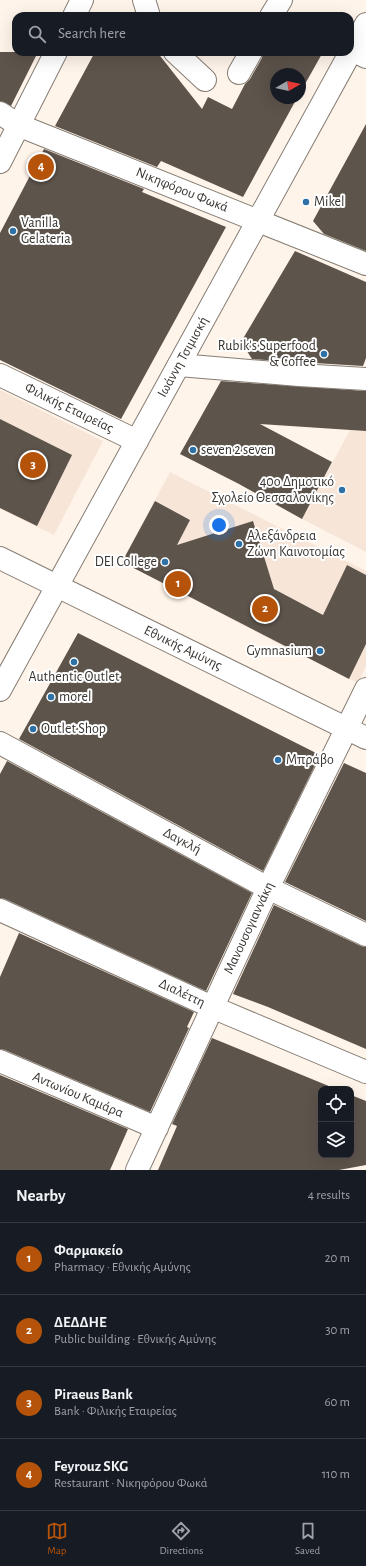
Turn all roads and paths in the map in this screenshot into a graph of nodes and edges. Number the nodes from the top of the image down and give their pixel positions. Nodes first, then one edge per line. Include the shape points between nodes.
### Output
1 (82, 0) edge
2 (144, 0) edge
3 (281, 0) edge
4 (76, 12) edge
5 (148, 12) edge
6 (274, 12) edge
7 (366, 24) edge
8 (359, 54) edge
9 (54, 56) edge
10 (179, 56) edge
11 (249, 56) edge
12 (239, 73) dead end
13 (205, 80) dead end
14 (0, 113) edge
15 (18, 125) junction
16 (0, 162) edge
17 (259, 220) junction
18 (366, 264) edge
19 (179, 365) junction
20 (0, 375) edge
21 (366, 379) edge
22 (137, 441) junction
23 (0, 558) edge
24 (56, 586) junction
25 (366, 688) edge
26 (0, 690) edge
27 (346, 728) junction
28 (366, 738) edge
29 (0, 743) edge
30 (268, 888) junction
31 (0, 910) edge
32 (366, 935) edge
33 (212, 1007) junction
34 (0, 1062) edge
35 (366, 1072) edge
36 (156, 1128) junction
37 (137, 1170) edge

1 - 4 street
2 - 5 street
3 - 6 street
7 - 8 street, Ιωάννη Τσιμισκή
8 - 17 street, Ιωάννη Τσιμισκή
9 - 15 street
10 - 13 street
11 - 12 street
14 - 15 street, Νικηφόρου Φωκά
15 - 16 street
15 - 17 street, Νικηφόρου Φωκά
17 - 18 street, Νικηφόρου Φωκά
17 - 19 street, Ιωάννη Τσιμισκή
19 - 21 street
19 - 22 street, Ιωάννη Τσιμισκή
20 - 22 street, Φιλικής Εταιρείας
22 - 24 street, Ιωάννη Τσιμισκή
23 - 24 street, Εθνικής Αμύνης
24 - 26 street, Ιωάννη Τσιμισκή
24 - 27 street, Εθνικής Αμύνης
25 - 27 street, Μανουσογιαννάκη
27 - 28 street, Εθνικής Αμύνης
27 - 30 street, Μανουσογιαννάκη
29 - 30 street, Δαγκλή
30 - 32 street, Δαγκλή
30 - 33 street, Μανουσογιαννάκη
31 - 33 street, Διαλέττη
33 - 35 street, Διαλέττη
33 - 36 street, Μανουσογιαννάκη
34 - 36 street, Αντωνίου Καμάρα
36 - 37 street, Μανουσογιαννάκη

